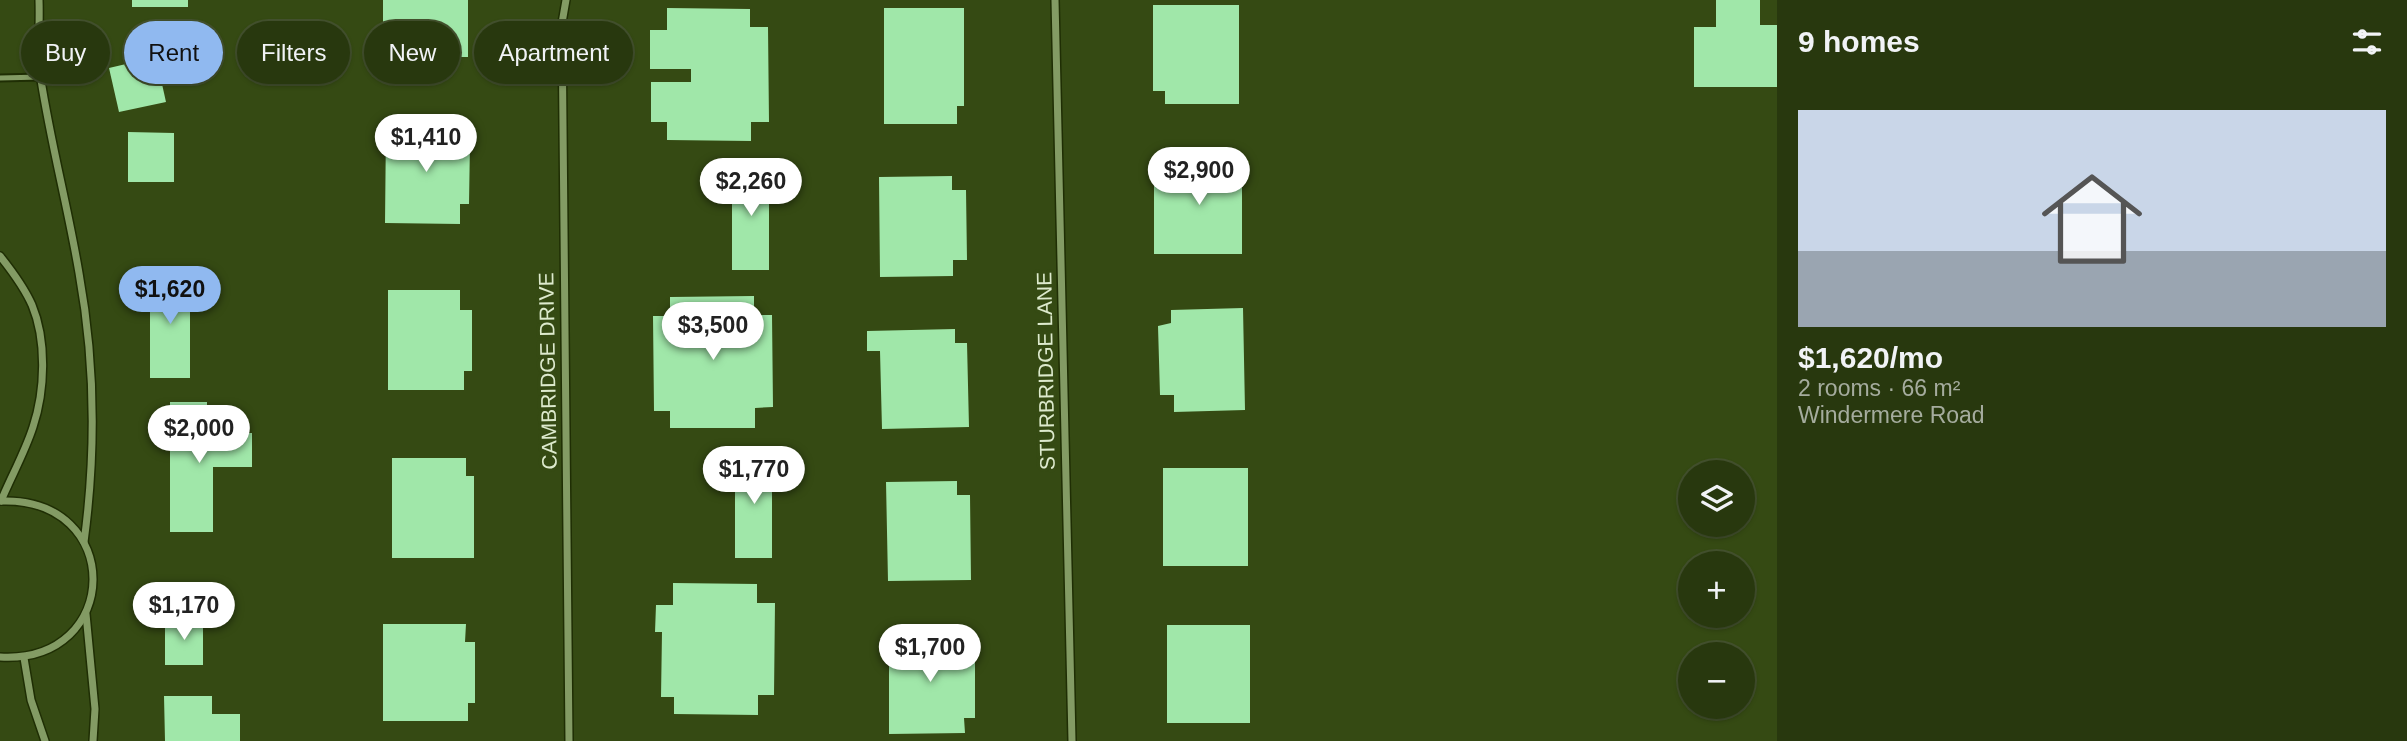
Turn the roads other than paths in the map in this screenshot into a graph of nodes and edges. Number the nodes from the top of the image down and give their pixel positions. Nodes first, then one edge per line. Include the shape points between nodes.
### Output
1 (39, 0) edge
2 (566, 0) edge
3 (1055, 0) edge
4 (40, 21) edge
5 (21, 77) edge
6 (0, 78) edge
7 (42, 84) edge
8 (0, 256) edge
9 (0, 501) edge
10 (84, 542) junction
11 (86, 614) junction
12 (0, 657) edge
13 (24, 658) junction
14 (45, 741) edge
15 (93, 741) edge
16 (569, 741) edge
17 (1072, 741) edge

1 - 4 street
2 - 16 street, CAMBRIDGE DRIVE via 562,23
3 - 17 street, STURBRIDGE LANE
5 - 6 lane
7 - 10 street via 88,345 93,438
8 - 9 street via 33,306 41,340 42,389 33,428
9 - 10 street via 25,501 49,508 69,522
10 - 11 street via 92,565 93,590
11 - 13 street via 71,635 49,650
11 - 15 street via 95,709
12 - 13 street
13 - 14 street

